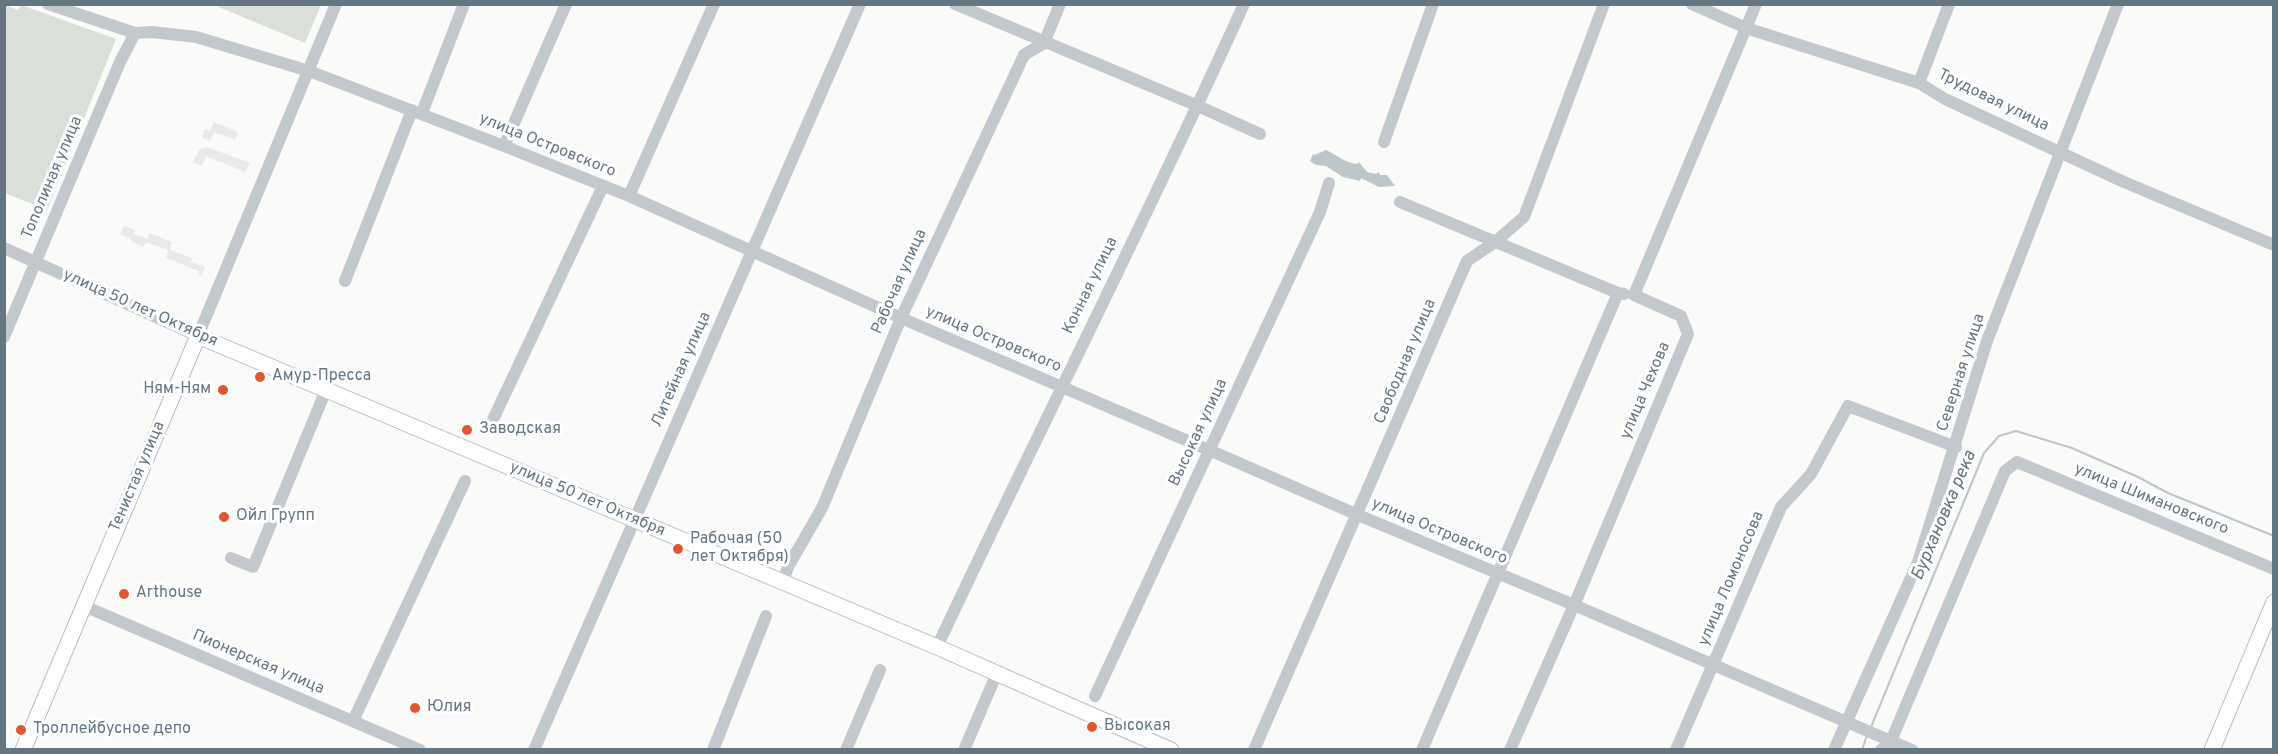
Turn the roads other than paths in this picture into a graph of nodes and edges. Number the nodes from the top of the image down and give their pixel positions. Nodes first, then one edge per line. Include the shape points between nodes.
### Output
1 (48, 4) edge
2 (336, 4) edge
3 (464, 4) edge
4 (566, 4) edge
5 (714, 4) edge
6 (860, 4) edge
7 (955, 4) edge
8 (1060, 4) edge
9 (1244, 4) edge
10 (1433, 4) edge
11 (1604, 4) edge
12 (1692, 4) edge
13 (1756, 4) edge
14 (1949, 4) edge
15 (2118, 4) edge
16 (1746, 28) junction
17 (135, 33) junction
18 (1044, 43) junction
19 (309, 71) junction
20 (1919, 83) junction
21 (1198, 106) junction
22 (417, 112) junction
23 (1260, 134) dead end
24 (1384, 141) dead end
25 (504, 146) junction
26 (2061, 153) junction
27 (1329, 183) dead end
28 (603, 186) junction
29 (629, 196) junction
30 (1400, 202) dead end
31 (1496, 242) junction
32 (2274, 245) edge
33 (4, 248) edge
34 (753, 252) junction
35 (36, 262) junction
36 (345, 281) dead end
37 (1617, 293) junction
38 (1634, 295) junction
39 (901, 318) junction
40 (198, 336) junction
41 (4, 337) edge
42 (1060, 387) junction
43 (326, 390) junction
44 (489, 428) dead end
45 (1956, 447) junction
46 (1209, 450) junction
47 (465, 481) dead end
48 (1358, 516) junction
49 (633, 519) junction
50 (231, 558) dead end
51 (2274, 569) edge
52 (1497, 574) junction
53 (782, 582) junction
54 (2274, 602) edge
55 (1574, 605) junction
56 (84, 606) junction
57 (766, 616) dead end
58 (937, 647) junction
59 (1713, 665) junction
60 (880, 670) dead end
61 (997, 673) junction
62 (1095, 696) dead end
63 (352, 721) junction
64 (1846, 721) junction
65 (1885, 743) edge
66 (23, 750) edge
67 (420, 750) edge
68 (534, 750) edge
69 (712, 750) edge
70 (846, 750) edge
71 (964, 750) edge
72 (1171, 750) edge
73 (1254, 750) edge
74 (1422, 750) edge
75 (1510, 750) edge
76 (1676, 750) edge
77 (1834, 750) edge
78 (1912, 750) edge
79 (2212, 750) edge

1 - 17 street, улица Островского
2 - 19 street, Тенистая улица
3 - 22 street
4 - 25 street
5 - 29 street
6 - 34 street, Литейная улица
7 - 18 street
8 - 18 street, Рабочая улица
9 - 21 street, Конная улица
10 - 24 street
11 - 31 street, Свободная улица via 1524,217
12 - 16 street, Трудовая улица
13 - 16 street
14 - 20 street
15 - 26 street, Северная улица
16 - 20 street, Трудовая улица
16 - 38 street
17 - 19 street, улица Островского via 196,37
17 - 35 street, Тополиная улица
18 - 21 street
18 - 39 street, Рабочая улица via 1024,55
19 - 22 street, улица Островского
19 - 40 street, Тенистая улица
20 - 26 street, Трудовая улица
21 - 23 street
21 - 42 street, Конная улица
22 - 25 street, улица Островского
22 - 36 street
25 - 28 street, улица Островского
26 - 32 street, Трудовая улица
26 - 45 street, Северная улица via 1988,341
27 - 46 street, Высокая улица via 1320,212
28 - 29 street, улица Островского
28 - 44 street
29 - 34 street, улица Островского
30 - 31 street, улица Чехова
31 - 37 street, улица Чехова
31 - 48 street, Свободная улица via 1467,261
33 - 35 street, улица 50 лет Октября
34 - 39 street, улица Островского
34 - 49 street, Литейная улица
35 - 40 street, улица 50 лет Октября
35 - 41 street, Тополиная улица
37 - 38 street, улица Чехова
37 - 52 street
38 - 55 street, улица Чехова via 1680,316 1688,334
39 - 42 street, улица Островского
39 - 53 street, Рабочая улица via 822,508
40 - 43 main road, улица 50 лет Октября
40 - 56 main road, Тенистая улица
42 - 46 street, улица Островского
42 - 58 street, Конная улица
43 - 49 main road, улица 50 лет Октября
43 - 50 street via 253,567
45 - 59 street, улица Ломоносова via 1848,406 1810,474 1781,507
45 - 64 street, Северная улица via 1918,562
46 - 48 street, улица Островского
46 - 62 street, Высокая улица
47 - 63 street
48 - 52 street, улица Островского
48 - 73 street, Свободная улица
49 - 53 main road, улица 50 лет Октября
49 - 68 street, Литейная улица
51 - 65 street, улица Шимановского via 2017,462 2005,471
52 - 55 street, улица Островского
52 - 74 street
53 - 58 main road, улица 50 лет Октября
54 - 79 main road
55 - 59 street, улица Островского
55 - 75 street, улица Чехова
56 - 63 street, Пионерская улица
56 - 66 main road, Тенистая улица
57 - 69 street
58 - 61 main road, улица 50 лет Октября
59 - 64 street, улица Островского
59 - 76 street, улица Ломоносова
60 - 70 street
61 - 71 street
61 - 72 main road, улица 50 лет Октября
63 - 67 street, Пионерская улица
64 - 65 street, улица Островского
64 - 77 street, Северная улица
65 - 78 street, улица Островского

